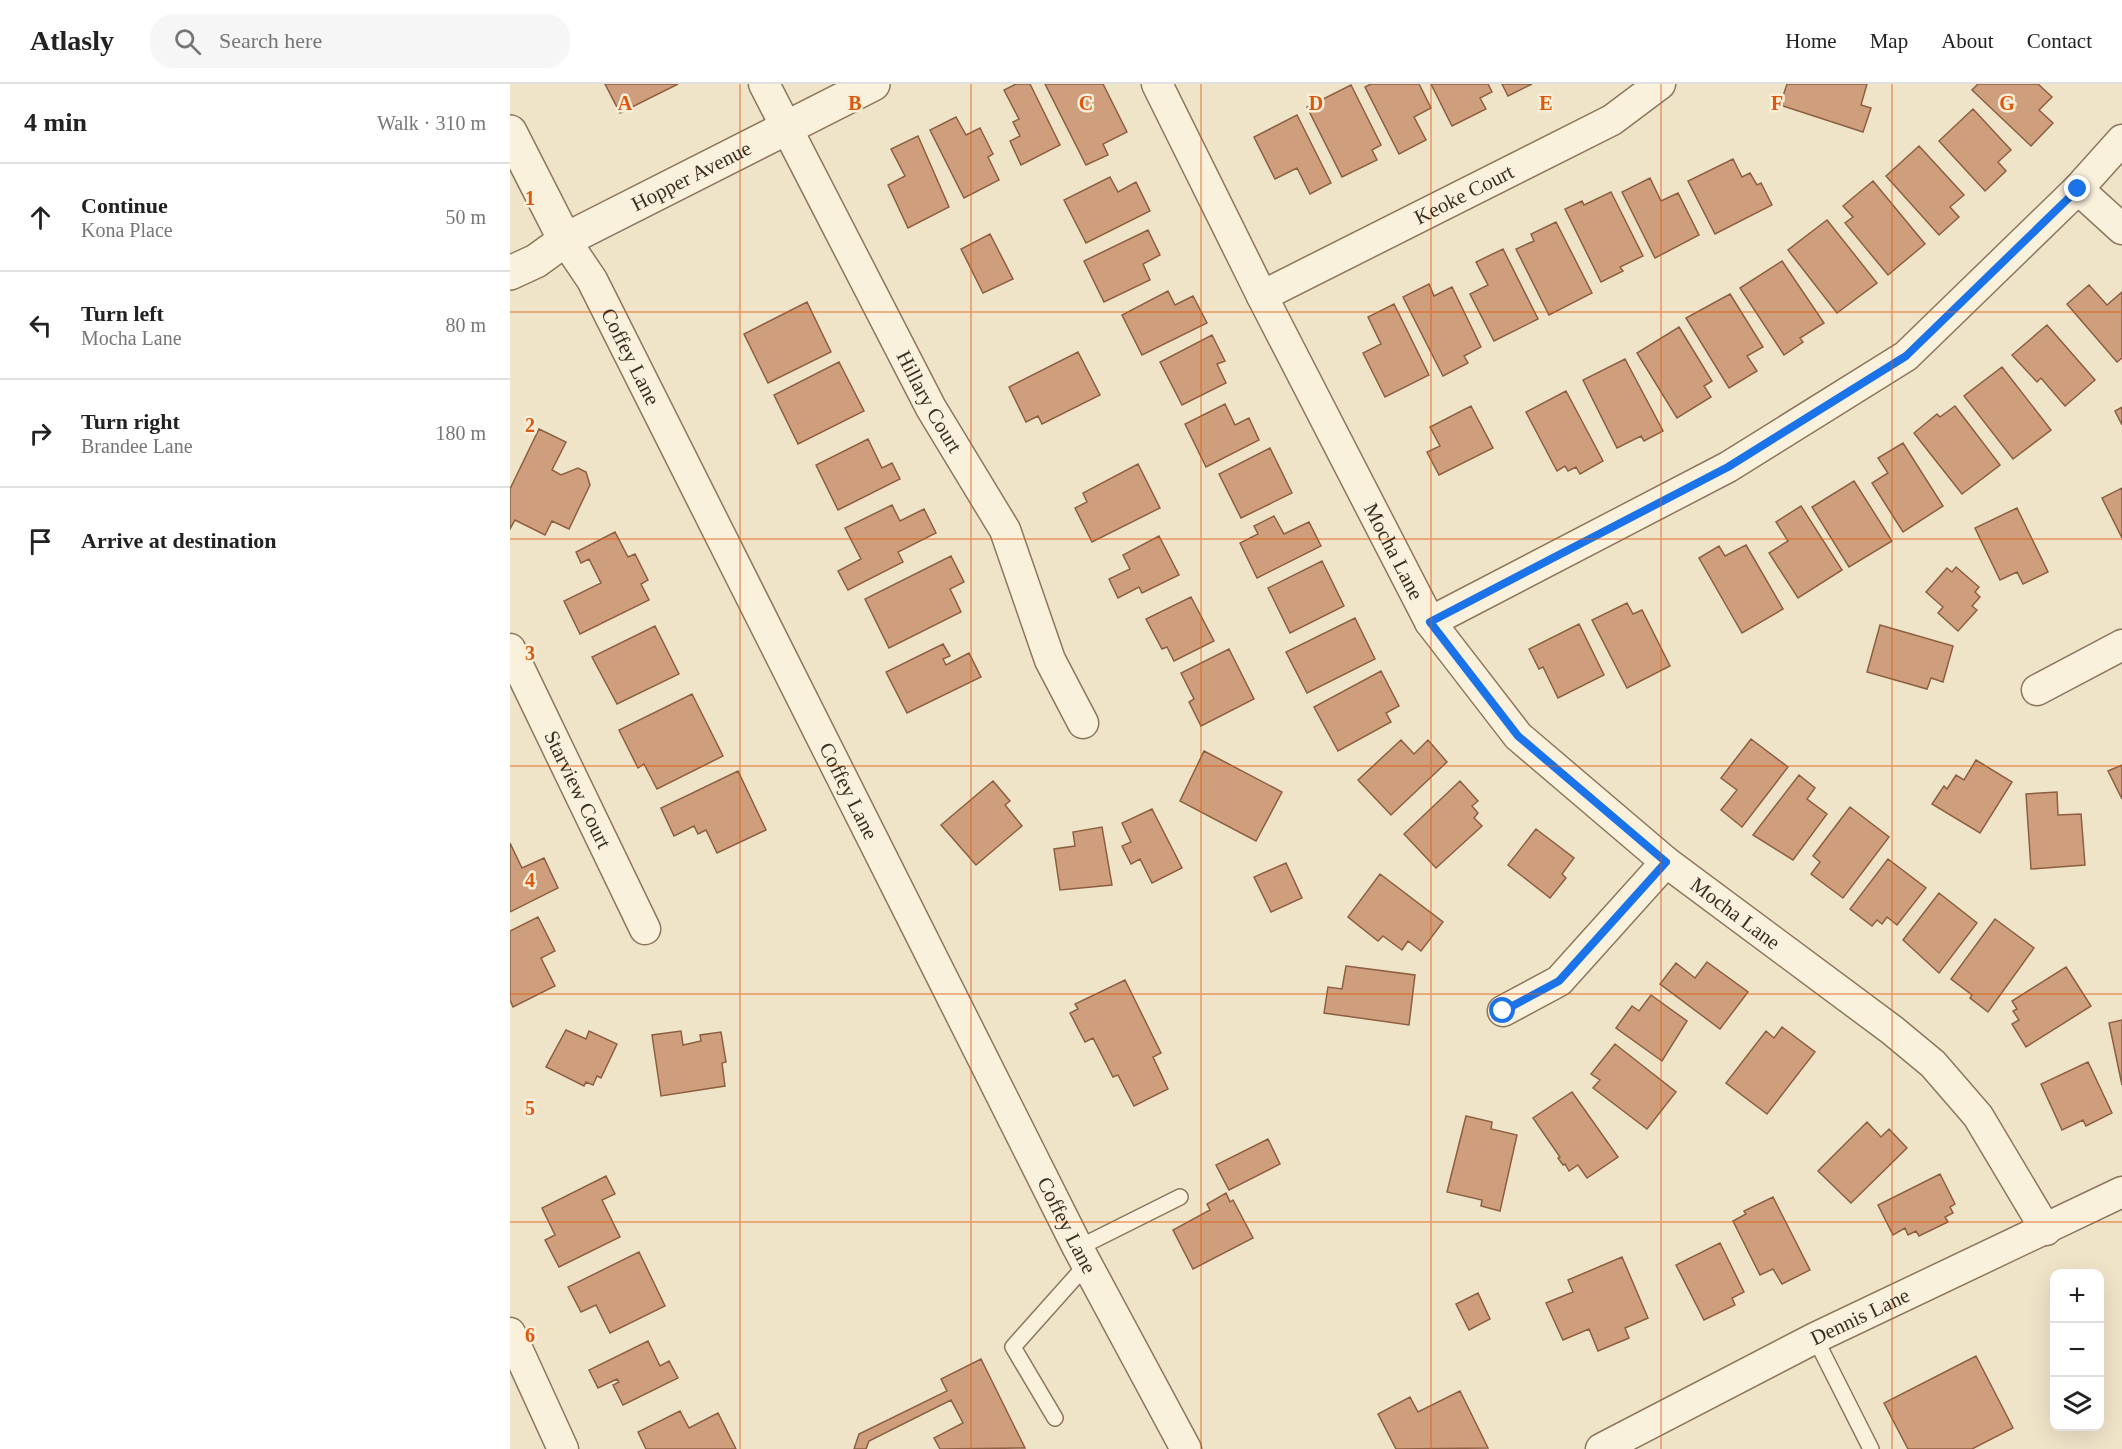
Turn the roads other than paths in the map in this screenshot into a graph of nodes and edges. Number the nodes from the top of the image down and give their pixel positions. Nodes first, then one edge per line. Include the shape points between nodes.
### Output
1 (764, 84) edge
2 (873, 84) edge
3 (1157, 84) edge
4 (1660, 84) edge
5 (787, 129) junction
6 (510, 132) edge
7 (2122, 140) edge
8 (2078, 189) junction
9 (2122, 229) edge
10 (565, 240) junction
11 (510, 273) edge
12 (1262, 296) junction
13 (1430, 622) junction
14 (2122, 645) edge
15 (510, 649) edge
16 (2037, 690) dead end
17 (1083, 723) dead end
18 (1666, 862) junction
19 (645, 929) dead end
20 (1503, 1011) dead end
21 (2122, 1192) edge
22 (1180, 1197) dead end
23 (2046, 1230) junction
24 (1083, 1256) junction
25 (510, 1333) edge
26 (1815, 1338) junction
27 (1055, 1418) dead end
28 (1868, 1448) edge
29 (563, 1449) edge
30 (1186, 1449) edge
31 (1601, 1449) edge

1 - 5 street, Hillary Court
2 - 5 street, Hopper Avenue
3 - 12 street, Mocha Lane
4 - 12 street, Keoke Court via 1612,120
5 - 10 street, Hopper Avenue
5 - 17 street, Hillary Court via 931,408 1005,530 1050,660
6 - 10 street, Coffey Lane
7 - 8 street
8 - 9 street
8 - 13 street via 1906,356 1728,467
10 - 11 street, Hopper Avenue via 536,261
10 - 24 street, Coffey Lane via 592,280
12 - 13 street, Mocha Lane
13 - 18 street, Mocha Lane via 1518,736
14 - 16 street
15 - 19 street, Starview Court
18 - 20 street via 1559,981
18 - 23 street, Mocha Lane via 1933,1064 1978,1116
21 - 23 street, Dennis Lane
22 - 24 lane
23 - 26 street, Dennis Lane
24 - 27 lane via 1013,1347
24 - 30 street, Coffey Lane
25 - 29 street
26 - 28 lane
26 - 31 street, Dennis Lane

